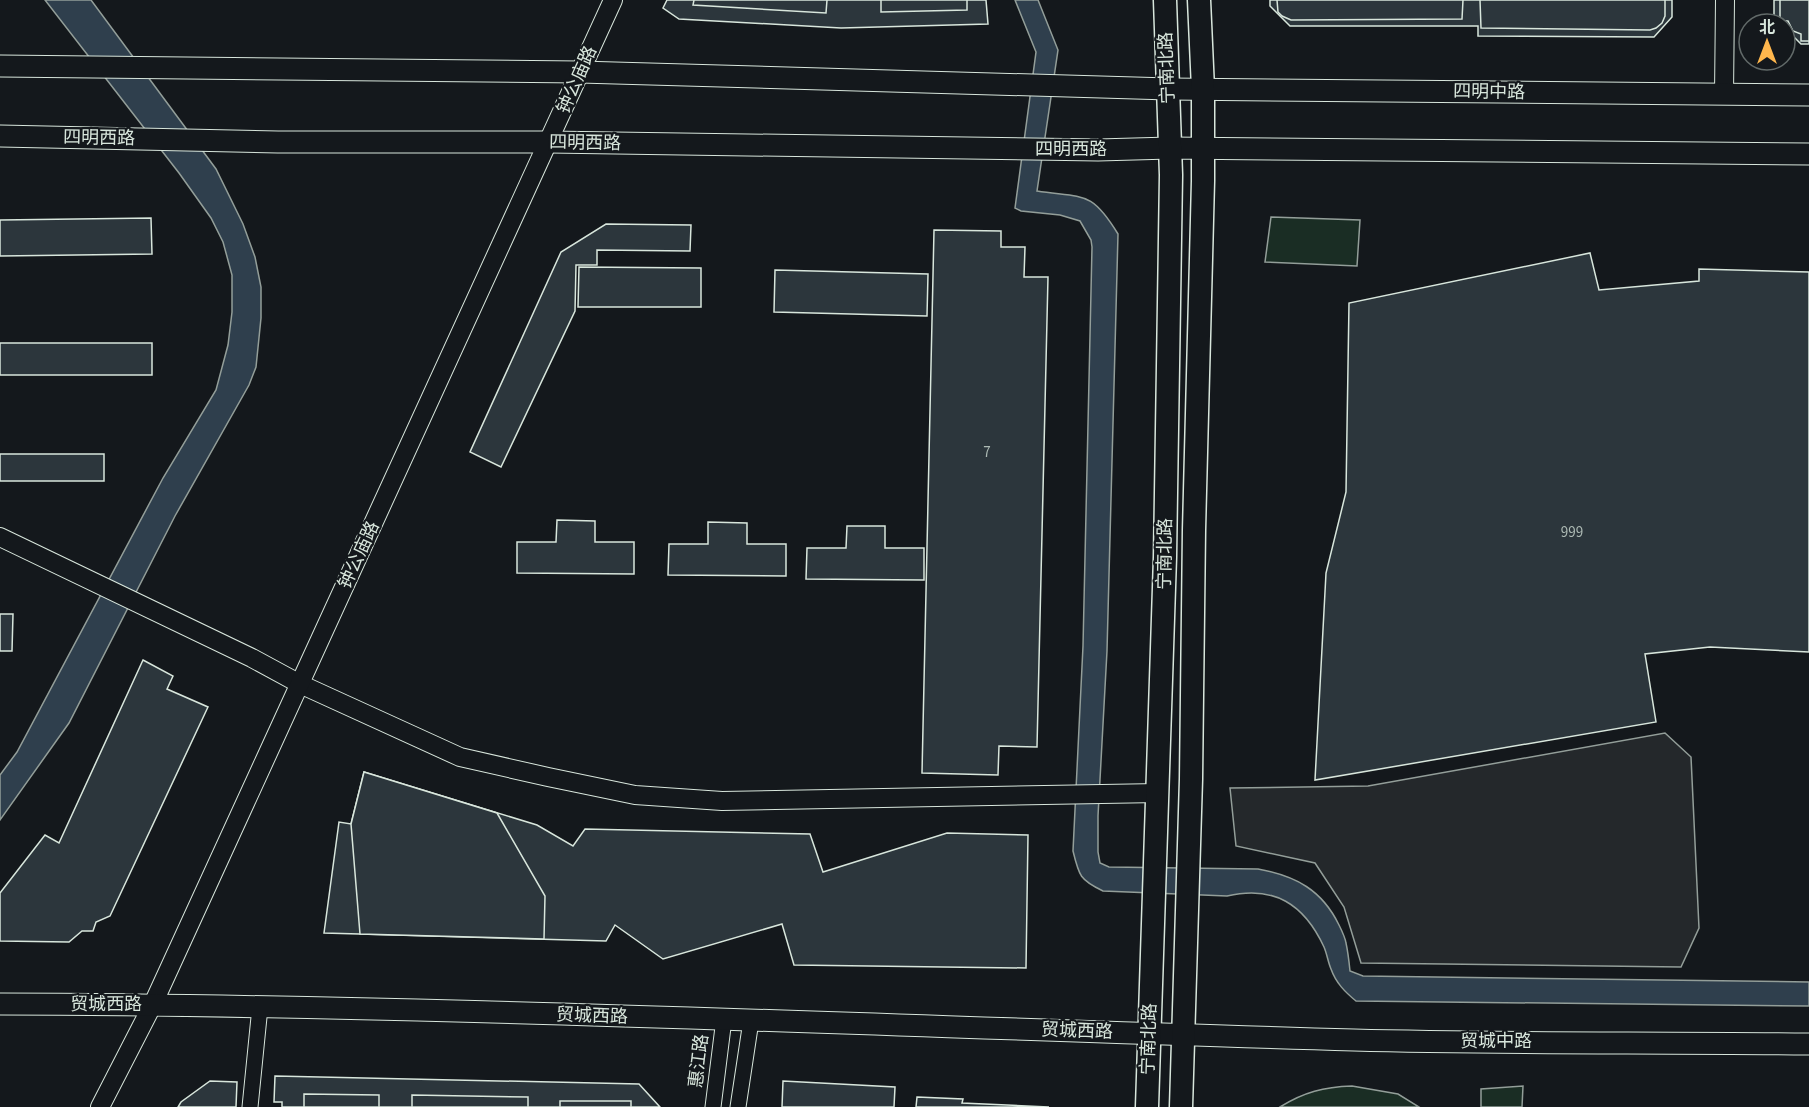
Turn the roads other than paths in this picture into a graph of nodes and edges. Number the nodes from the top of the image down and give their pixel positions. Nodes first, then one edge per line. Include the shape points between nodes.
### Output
1 (613, 0) edge
2 (1165, 0) edge
3 (1199, 0) edge
4 (1725, 0) edge
5 (0, 66) edge
6 (580, 72) junction
7 (1168, 89) junction
8 (1203, 89) junction
9 (1724, 95) junction
10 (1809, 95) edge
11 (0, 136) edge
12 (549, 142) junction
13 (1170, 148) junction
14 (1203, 148) junction
15 (1809, 154) edge
16 (0, 537) edge
17 (300, 684) junction
18 (1159, 793) junction
19 (0, 1004) edge
20 (153, 1004) junction
21 (260, 1007) junction
22 (724, 1019) junction
23 (751, 1020) junction
24 (1149, 1034) junction
25 (1183, 1035) junction
26 (1809, 1044) edge
27 (100, 1107) edge
28 (250, 1107) edge
29 (712, 1107) edge
30 (738, 1107) edge
31 (1147, 1107) edge
32 (1181, 1107) edge

1 - 6 street, 钟公庙路
2 - 7 main road, 宁南北路
3 - 8 main road, 宁南北路
4 - 9 street
5 - 6 main road
6 - 7 main road
6 - 12 street, 钟公庙路
7 - 8 main road, 四明中路
7 - 13 main road, 宁南北路
8 - 9 main road, 四明中路
8 - 14 main road, 宁南北路
9 - 10 main road, 四明中路
11 - 12 main road, 四明西路
12 - 13 main road, 四明西路
12 - 17 street, 钟公庙路
13 - 14 main road
13 - 18 main road, 宁南北路
14 - 15 main road
14 - 25 main road, 宁南北路
16 - 17 street
17 - 18 street via 460,757 635,795 744,801
17 - 20 street, 钟公庙路
18 - 24 main road, 宁南北路
19 - 20 main road, 贸城西路
20 - 21 main road, 贸城西路
20 - 27 street, 钟公庙路
21 - 22 main road, 贸城西路
21 - 28 street
22 - 23 main road, 贸城西路
22 - 29 street, 惠江路
23 - 24 main road, 贸城西路
23 - 30 street
24 - 25 main road, 贸城西路
24 - 31 main road, 宁南北路
25 - 26 main road, 贸城中路
25 - 32 main road, 宁南北路

